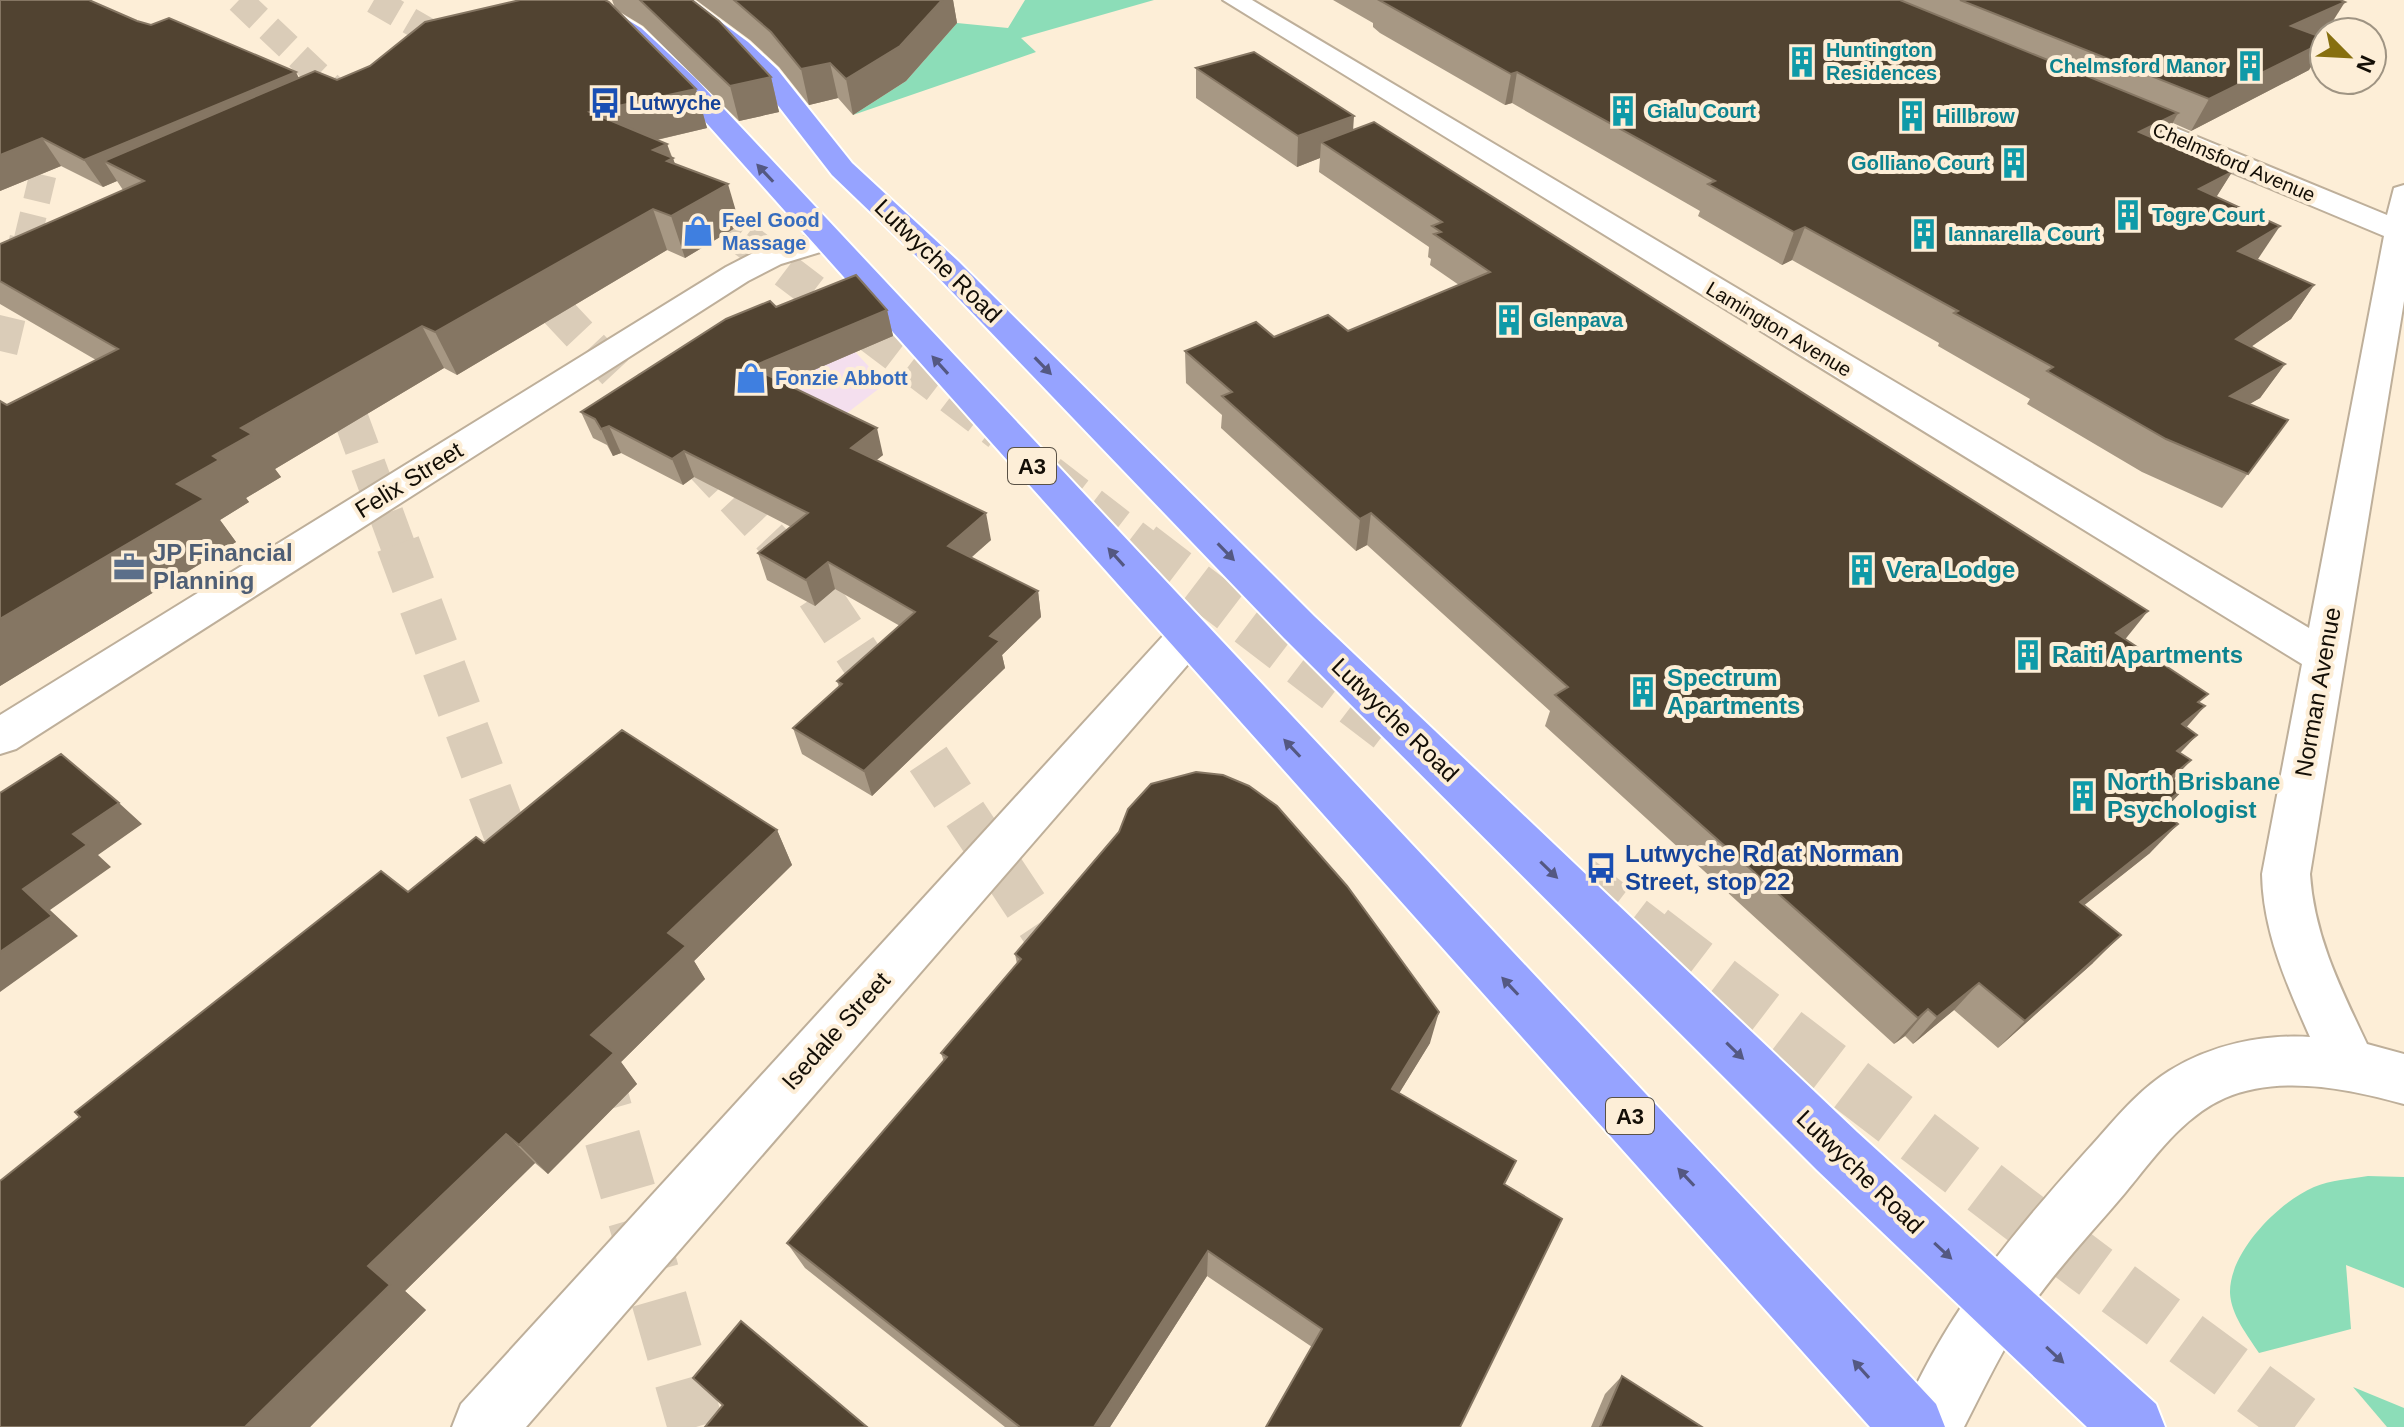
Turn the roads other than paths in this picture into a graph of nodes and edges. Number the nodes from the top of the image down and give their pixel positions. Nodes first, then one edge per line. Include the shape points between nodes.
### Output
1 (675, 0) edge
2 (1235, 0) edge
3 (588, 6) edge
4 (2081, 98) edge
5 (2402, 213) edge
6 (826, 240) junction
7 (1188, 636) junction
8 (2324, 657) junction
9 (0, 737) edge
10 (2350, 1066) junction
11 (2404, 1079) edge
12 (1998, 1303) junction
13 (484, 1427) edge
14 (1913, 1427) edge
15 (1929, 1427) edge
16 (2133, 1427) edge

1 -> 12 highway, Lutwyche Road via 739,47 797,108 842,169 947,268 1299,627
2 - 8 street, Lamington Avenue
6 -> 3 highway, A3 via 652,50
4 - 5 street, Chelmsford Avenue
5 - 8 street, Norman Avenue
7 -> 6 highway, A3
6 - 9 street, Felix Street via 770,257 737,274
7 - 13 street, Isedale Street
14 -> 7 highway, A3
8 - 10 street, Norman Avenue via 2285,891
10 - 11 street
10 - 12 street via 2263,1064 2233,1070 2184,1091 2063,1218
12 - 15 street
12 -> 16 highway, Lutwyche Road

